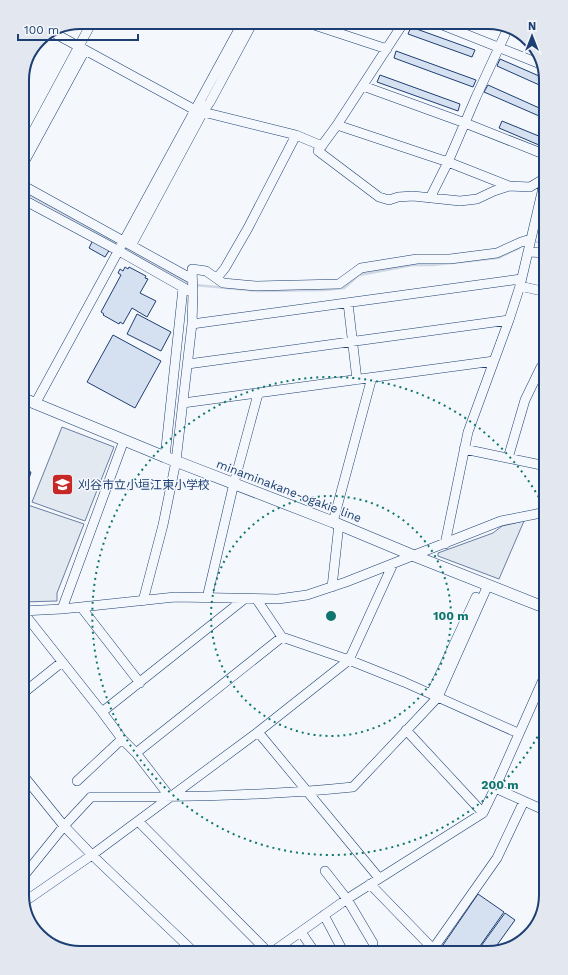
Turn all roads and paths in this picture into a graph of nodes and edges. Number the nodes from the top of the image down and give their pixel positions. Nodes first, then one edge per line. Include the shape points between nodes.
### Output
1 (89, 29) edge
2 (240, 29) edge
3 (249, 29) edge
4 (326, 29) edge
5 (400, 29) edge
6 (464, 29) edge
7 (506, 33) edge
8 (57, 35) edge
9 (500, 47) junction
10 (82, 48) junction
11 (387, 49) junction
12 (535, 62) edge
13 (363, 86) junction
14 (199, 111) junction
15 (465, 123) junction
16 (337, 125) junction
17 (296, 135) junction
18 (29, 140) edge
19 (322, 146) junction
20 (29, 152) edge
21 (539, 152) edge
22 (448, 162) junction
23 (539, 180) edge
24 (509, 186) junction
25 (29, 189) edge
26 (430, 198) junction
27 (29, 203) edge
28 (539, 203) edge
29 (531, 239) junction
30 (126, 242) junction
31 (119, 250) junction
32 (529, 252) junction
33 (539, 253) edge
34 (217, 278) junction
35 (192, 279) junction
36 (520, 282) junction
37 (183, 288) junction
38 (539, 289) edge
39 (193, 291) junction
40 (348, 303) junction
41 (509, 320) junction
42 (192, 324) junction
43 (352, 342) junction
44 (494, 361) junction
45 (188, 364) junction
46 (539, 371) edge
47 (372, 377) junction
48 (358, 380) junction
49 (258, 394) junction
50 (29, 401) edge
51 (183, 403) junction
52 (35, 404) junction
53 (124, 440) junction
54 (464, 449) junction
55 (508, 458) junction
56 (171, 459) junction
57 (539, 465) edge
58 (234, 483) junction
59 (539, 513) edge
60 (336, 523) junction
61 (445, 544) junction
62 (412, 555) junction
63 (393, 564) junction
64 (485, 584) junction
65 (332, 587) junction
66 (207, 598) junction
67 (244, 600) junction
68 (257, 600) junction
69 (143, 601) junction
70 (539, 605) edge
71 (81, 607) junction
72 (62, 609) junction
73 (29, 611) edge
74 (29, 620) edge
75 (282, 637) junction
76 (349, 660) junction
77 (62, 662) junction
78 (140, 683) junction
79 (29, 688) edge
80 (539, 688) edge
81 (435, 696) junction
82 (102, 712) junction
83 (406, 730) junction
84 (258, 732) junction
85 (518, 733) junction
86 (122, 739) junction
87 (136, 753) junction
88 (77, 781) dead end
89 (29, 783) edge
90 (494, 788) junction
91 (309, 792) junction
92 (170, 797) junction
93 (524, 800) junction
94 (539, 808) edge
95 (483, 813) junction
96 (138, 821) junction
97 (64, 826) junction
98 (92, 855) junction
99 (29, 865) edge
100 (325, 871) dead end
101 (379, 878) junction
102 (370, 884) junction
103 (29, 899) edge
104 (347, 899) junction
105 (324, 915) junction
106 (301, 932) junction
107 (373, 943) dead end
108 (188, 946) edge
109 (261, 946) edge
110 (281, 946) edge
111 (311, 946) edge
112 (340, 946) edge
113 (427, 946) edge
114 (437, 946) edge

1 - 10 street
2 - 14 street
3 - 14 street via 210,102
4 - 11 street
5 - 11 street
6 - 9 street
7 - 9 street
8 - 10 street
9 - 12 street
9 - 15 street
10 - 14 street
10 - 18 street
10 - 20 street
11 - 13 street
13 - 15 street
13 - 16 street
14 - 17 street
14 - 30 street
15 - 21 street
15 - 22 street
16 - 19 street
16 - 22 street
17 - 19 street
17 - 34 street via 226,268
19 - 26 street via 318,151 379,198
22 - 24 street
22 - 26 street
23 - 24 street via 530,187
24 - 26 street via 472,200
25 - 30 street
27 - 31 street
28 - 29 street
29 - 32 street
29 - 34 street via 497,253 450,259 417,259 361,268 339,284 256,286 223,283
30 - 31 street
30 - 35 street
31 - 37 street
31 - 52 street
32 - 33 street
32 - 36 street
34 - 35 street via 206,271 192,269
35 - 39 street
36 - 38 street
36 - 40 street
36 - 41 street
37 - 39 street
37 - 56 street
39 - 42 street
40 - 42 street
40 - 43 street
41 - 43 street
41 - 44 street
42 - 45 street
43 - 45 street
43 - 48 street
44 - 47 street
44 - 54 street
45 - 51 street
46 - 55 street via 525,400
47 - 48 street
47 - 60 street
48 - 49 street
49 - 51 street
49 - 58 street
50 - 52 main road, minaminakane-ogakie line
51 - 56 street
52 - 53 main road, minaminakane-ogakie line
53 - 56 main road, minaminakane-ogakie line
53 - 72 street
54 - 55 street
54 - 61 street
55 - 57 street
56 - 58 main road, minaminakane-ogakie line
56 - 69 street via 163,525
58 - 60 main road, minaminakane-ogakie line
58 - 66 street
59 - 61 street via 501,520
60 - 62 main road, minaminakane-ogakie line
60 - 65 street
61 - 62 street
62 - 63 street
62 - 64 main road, minaminakane-ogakie line
63 - 65 street
63 - 76 street
64 - 70 main road, minaminakane-ogakie line
64 - 81 street
65 - 68 street via 307,595
66 - 67 street
66 - 69 street
67 - 68 street
67 - 78 street
68 - 75 street
69 - 71 street
71 - 72 street
71 - 78 street
72 - 73 street
74 - 77 street
75 - 76 street
75 - 87 street
76 - 81 street
76 - 84 street
77 - 79 street
77 - 82 street
78 - 82 street
80 - 85 street
81 - 83 street
81 - 85 street
82 - 86 street
83 - 91 street via 353,787
83 - 95 street
84 - 91 street
84 - 92 street
85 - 90 street
86 - 87 street
86 - 88 street
87 - 92 street
89 - 97 street
90 - 93 street
90 - 95 street
91 - 92 street
91 - 101 street
92 - 96 street
92 - 97 street via 92,797
93 - 94 street
93 - 114 street via 497,858
95 - 101 street
96 - 98 street
96 - 109 street
97 - 98 street
97 - 99 street
98 - 103 street
98 - 108 street
100 - 104 street
101 - 102 street
102 - 104 street
102 - 113 street
104 - 105 street
104 - 107 street
105 - 106 street
105 - 112 street
106 - 110 street
106 - 111 street

